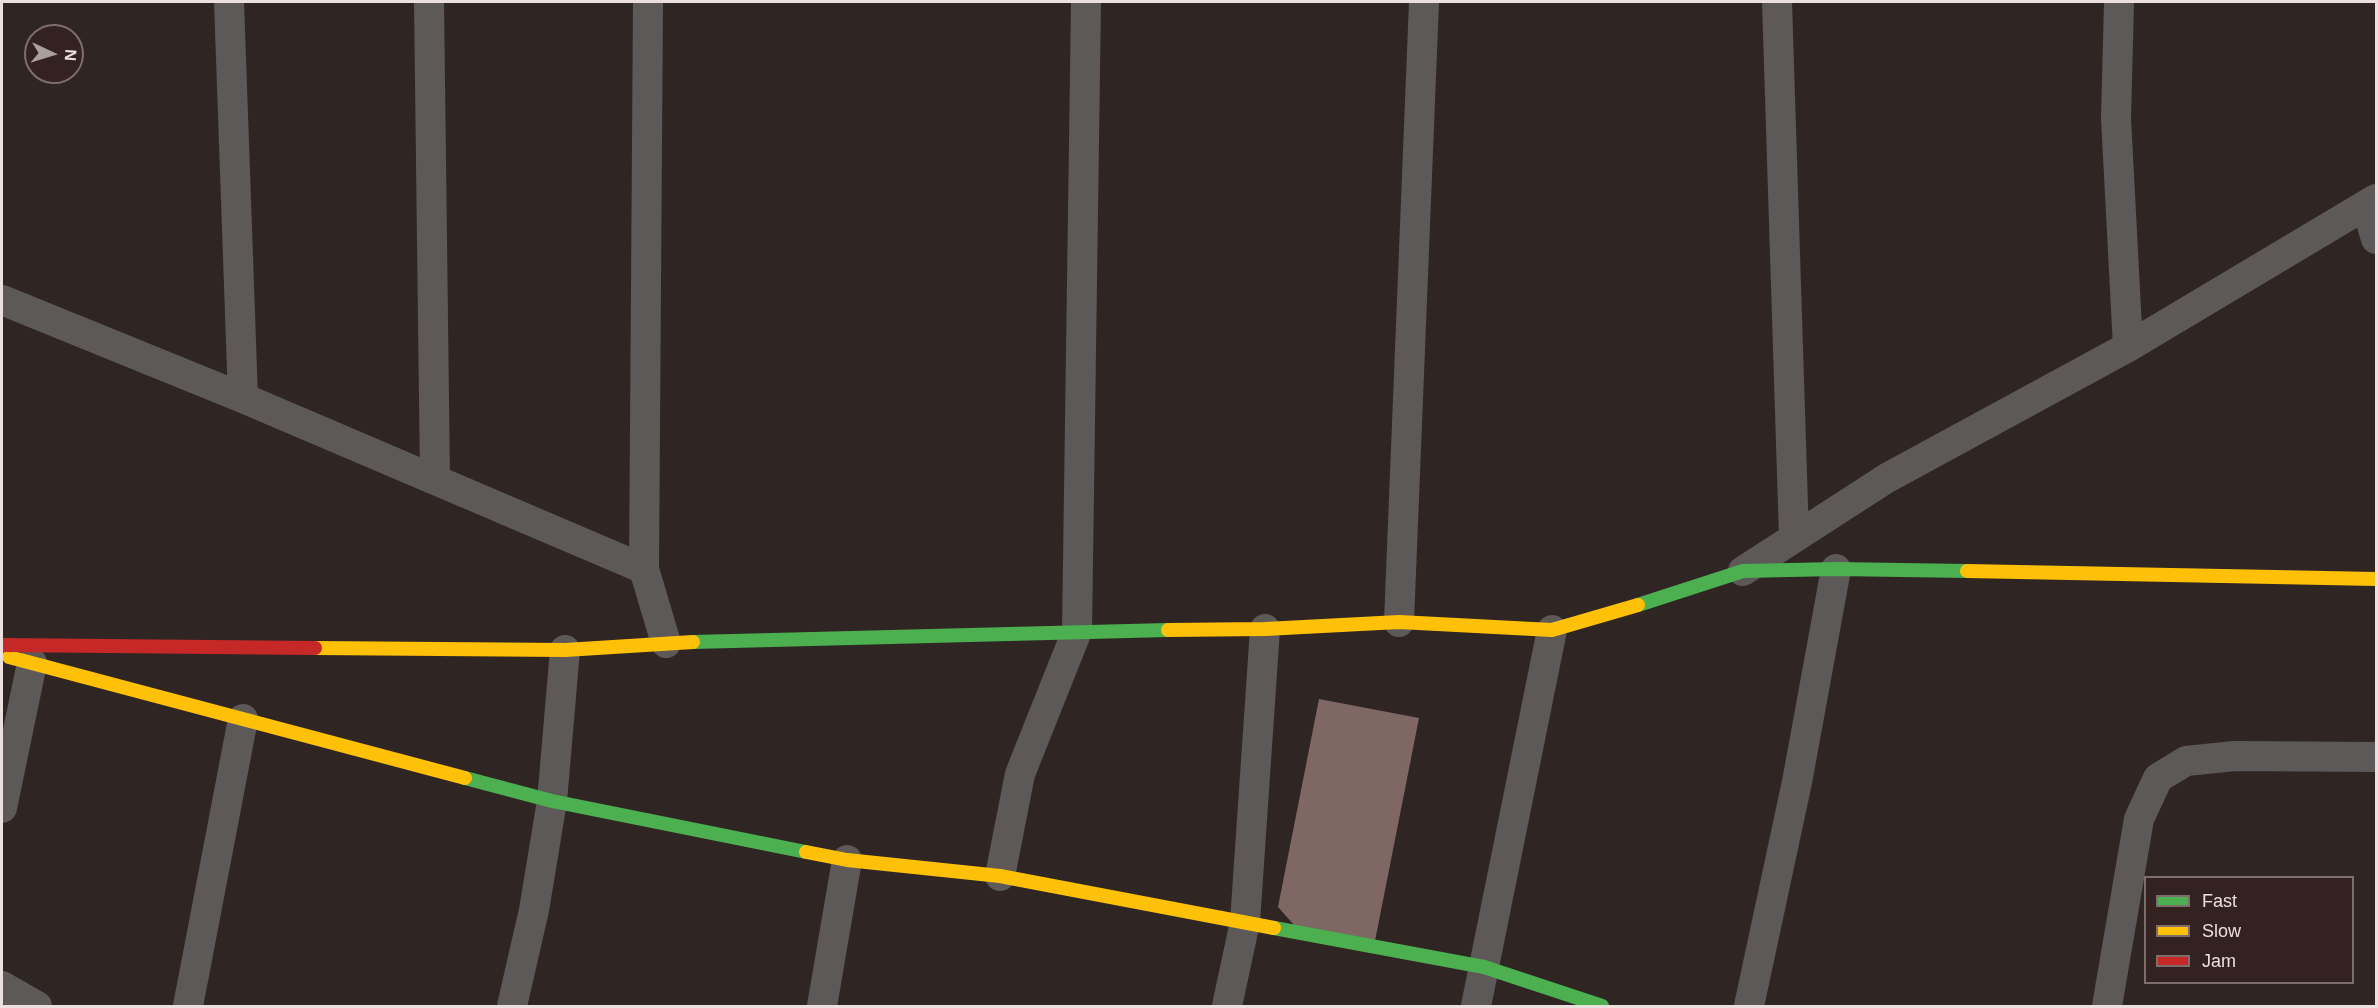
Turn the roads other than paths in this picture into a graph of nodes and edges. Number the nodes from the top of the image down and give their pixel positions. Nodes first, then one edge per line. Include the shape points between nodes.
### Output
1 (229, 2) edge
2 (429, 2) edge
3 (648, 2) edge
4 (1086, 2) edge
5 (1424, 2) edge
6 (1777, 2) edge
7 (2119, 2) edge
8 (2371, 202) edge
9 (2376, 239) edge
10 (2, 300) edge
11 (2128, 347) junction
12 (243, 398) junction
13 (435, 479) junction
14 (1794, 537) junction
15 (644, 568) junction
16 (1836, 569) junction
17 (1743, 571) junction
18 (2376, 579) edge
19 (1399, 622) junction
20 (1265, 629) junction
21 (1551, 630) junction
22 (1077, 631) junction
23 (666, 643) junction
24 (2, 645) edge
25 (565, 650) junction
26 (2, 655) edge
27 (32, 663) junction
28 (243, 719) junction
29 (2376, 757) edge
30 (552, 801) junction
31 (2, 807) edge
32 (848, 860) junction
33 (1000, 876) junction
34 (1245, 922) junction
35 (1484, 967) junction
36 (2, 986) edge
37 (37, 1006) edge
38 (188, 1006) edge
39 (512, 1006) edge
40 (822, 1006) edge
41 (1227, 1006) edge
42 (1476, 1006) edge
43 (1602, 1006) edge
44 (1749, 1006) edge
45 (2107, 1006) edge

1 - 12 street
2 - 13 street
3 - 15 street
4 - 22 street
5 - 19 street
6 - 14 street
7 - 11 street via 2116,118
8 - 9 street
8 - 11 street
10 - 12 street
11 - 14 street via 1887,478
12 - 13 street
13 - 15 street
14 - 17 street
15 - 23 street
16 - 17 street
16 - 18 street
16 - 44 street via 1797,782
17 - 21 street
19 - 20 street
19 - 21 street
20 - 22 street
20 - 34 street
21 - 35 street
22 - 23 street
22 - 33 street via 1020,774
23 - 25 street
24 - 25 street
25 - 30 street
26 - 27 street
27 - 28 street
27 - 31 street
28 - 30 street
28 - 38 street
29 - 45 street via 2235,756 2186,761 2158,778 2139,819
30 - 32 street
30 - 39 street via 534,910
32 - 33 street
32 - 40 street
33 - 34 street
34 - 35 street
34 - 41 street
35 - 42 street
35 - 43 street
36 - 37 street

